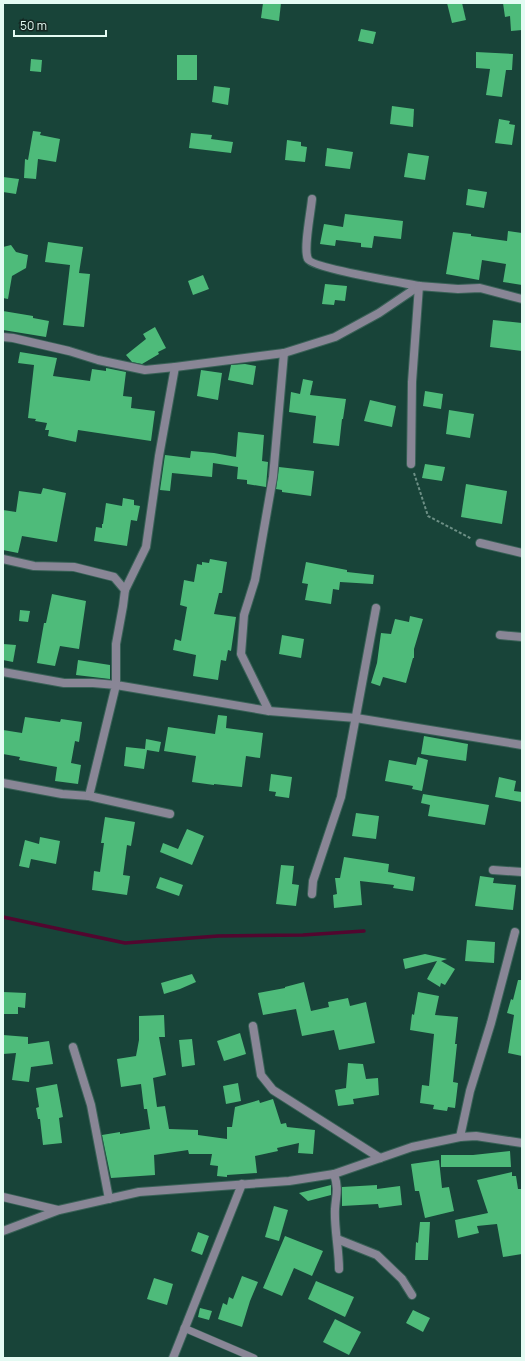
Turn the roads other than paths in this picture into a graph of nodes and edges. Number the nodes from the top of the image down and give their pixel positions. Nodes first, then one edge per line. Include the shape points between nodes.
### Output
1 (312, 199) dead end
2 (419, 286) junction
3 (522, 299) edge
4 (3, 337) edge
5 (284, 353) junction
6 (175, 367) junction
7 (411, 464) road end
8 (480, 543) road end
9 (522, 553) edge
10 (3, 559) edge
11 (125, 590) junction
12 (376, 608) dead end
13 (500, 635) dead end
14 (522, 637) edge
15 (3, 672) edge
16 (116, 685) junction
17 (269, 711) junction
18 (356, 718) junction
19 (522, 745) edge
20 (3, 783) edge
21 (89, 796) junction
22 (170, 814) dead end
23 (493, 870) dead end
24 (522, 872) edge
25 (312, 894) dead end
26 (514, 932) dead end
27 (253, 1026) dead end
28 (73, 1048) dead end
29 (460, 1137) junction
30 (522, 1143) edge
31 (380, 1158) junction
32 (334, 1174) junction
33 (242, 1184) junction
34 (3, 1189) edge
35 (4, 1197) edge
36 (109, 1199) junction
37 (59, 1210) junction
38 (3, 1230) edge
39 (337, 1239) junction
40 (338, 1270) dead end
41 (412, 1295) dead end
42 (184, 1328) junction
43 (173, 1358) edge
44 (254, 1358) edge

1 - 2 street via 306,243 310,263
2 - 3 street via 480,288
2 - 5 street via 379,313 335,337
2 - 7 street via 412,382
4 - 6 street via 145,370
5 - 6 street
5 - 17 street via 273,477 254,580 244,615 241,654
6 - 11 street via 146,547
8 - 9 street
10 - 11 street via 34,566 74,567 114,577
11 - 16 street via 116,644
12 - 18 street
13 - 14 street
15 - 16 street via 64,683 93,682
16 - 17 street
16 - 21 street
17 - 18 street
18 - 19 street
18 - 25 street via 341,797 313,881
20 - 21 street via 62,794
21 - 22 street
23 - 24 street
26 - 29 street via 491,1023 470,1091
27 - 31 street via 261,1075 273,1090
28 - 36 street via 91,1105
29 - 30 street via 476,1136
29 - 31 street via 412,1147
31 - 32 street
32 - 33 street via 289,1181
32 - 39 street via 338,1184 335,1208
33 - 36 street via 139,1192
33 - 42 street
34 - 35 street
35 - 37 street
36 - 37 street
37 - 38 street
39 - 40 street
39 - 41 street via 377,1255 402,1279
42 - 43 street
42 - 44 lane

